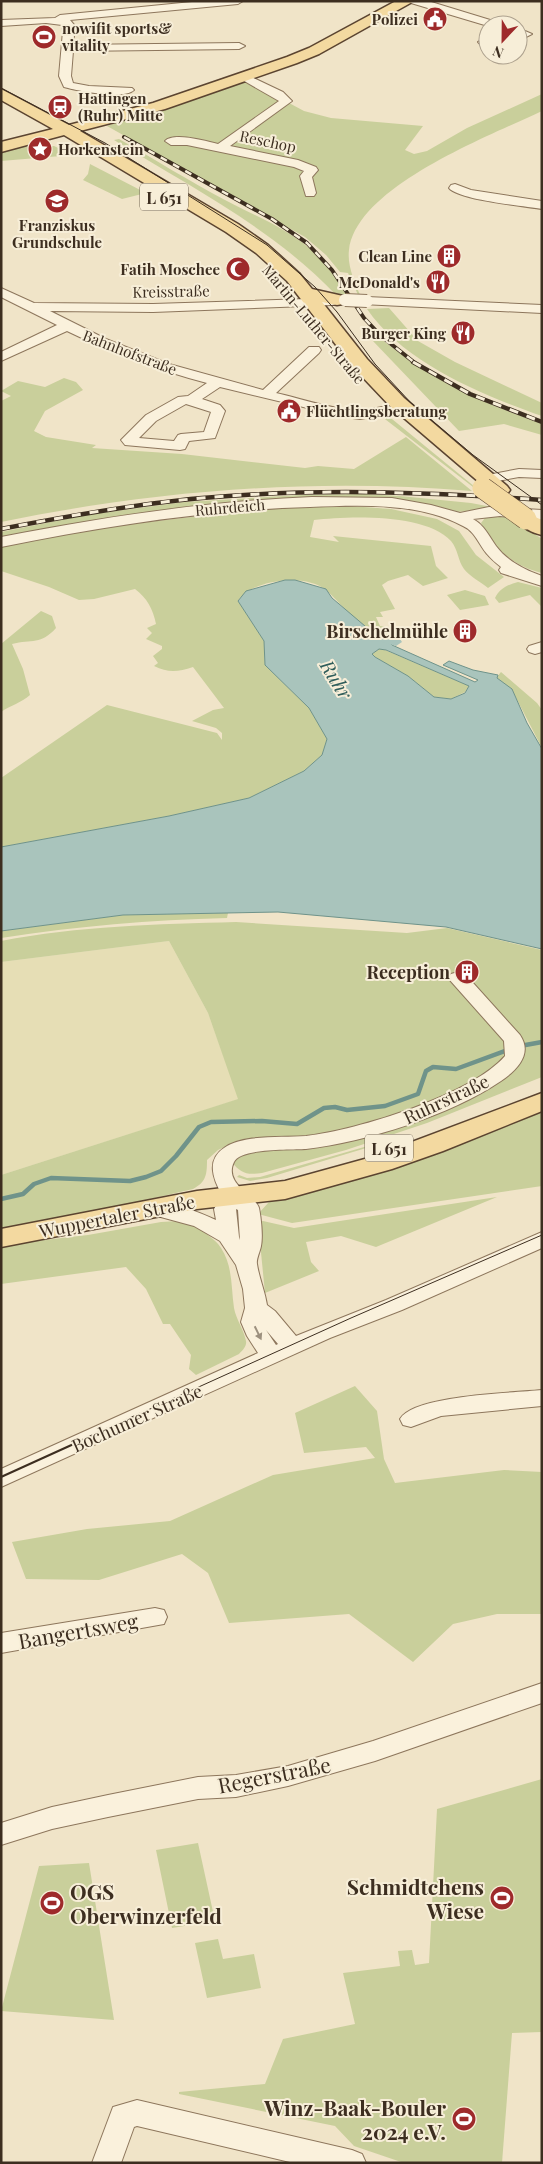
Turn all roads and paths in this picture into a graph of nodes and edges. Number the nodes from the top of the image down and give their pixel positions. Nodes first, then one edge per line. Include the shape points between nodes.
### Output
1 (238, 1) edge
2 (407, 1) edge
3 (416, 1) edge
4 (138, 9) edge
5 (54, 16) junction
6 (478, 20) edge
7 (1, 23) edge
8 (239, 46) dead end
9 (67, 48) junction
10 (241, 76) junction
11 (128, 90) dead end
12 (1, 94) edge
13 (33, 112) junction
14 (12, 116) edge
15 (102, 118) junction
16 (58, 134) junction
17 (171, 141) dead end
18 (3, 143) edge
19 (220, 148) junction
20 (105, 154) junction
21 (454, 188) dead end
22 (310, 193) dead end
23 (542, 205) edge
24 (1, 292) edge
25 (343, 302) junction
26 (303, 303) junction
27 (1, 307) edge
28 (31, 307) junction
29 (542, 309) edge
30 (328, 323) junction
31 (66, 326) junction
32 (314, 350) dead end
33 (1, 357) edge
34 (218, 382) junction
35 (266, 395) junction
36 (191, 400) junction
37 (389, 410) junction
38 (542, 476) edge
39 (488, 485) junction
40 (459, 519) junction
41 (538, 521) edge
42 (1, 542) edge
43 (542, 581) edge
44 (458, 978) dead end
45 (542, 1089) edge
46 (542, 1102) edge
47 (233, 1194) junction
48 (153, 1208) junction
49 (228, 1237) junction
50 (1, 1238) edge
51 (542, 1239) edge
52 (246, 1262) junction
53 (256, 1308) junction
54 (293, 1347) junction
55 (272, 1356) junction
56 (542, 1398) edge
57 (412, 1418) dead end
58 (1, 1479) edge
59 (155, 1618) dead end
60 (1, 1643) edge
61 (542, 1693) edge
62 (1, 1834) edge
63 (106, 2163) edge
64 (352, 2163) edge

1 - 4 street
2 - 10 main road via 310,52
3 - 6 street
4 - 5 street
5 - 7 street
5 - 9 street via 69,26
8 - 9 street
9 - 11 street via 65,76 68,85 89,90
10 - 15 main road via 159,106
10 - 19 street, Reschop via 286,101
12 - 13 main road, Martin-Luther-Straße / L 651
13 - 15 main road, L 651
13 - 16 main road, Martin-Luther-Straße / L 651
14 - 16 main road, Martin-Luther-Straße / L 651
14 - 18 main road, Martin-Luther-Straße / L 651
15 - 16 main road
15 - 20 main road via 92,136
16 - 18 main road
16 - 18 main road, L 651 via 42,145
16 - 20 main road, Martin-Luther-Straße / L 651
16 - 26 main road, Martin-Luther-Straße / L 651 via 226,234 254,254
17 - 19 street, Reschop
19 - 22 street, Reschop via 298,164 312,170 306,176
20 - 26 main road, Martin-Luther-Straße / L 651 via 247,238 287,271
21 - 23 street
24 - 28 street, Bahnhofstraße
25 - 26 main road
25 - 29 street
25 - 30 main road
26 - 28 street, Kreisstraße via 153,308
26 - 30 main road, Martin-Luther-Straße / L 651
26 - 37 main road, Martin-Luther-Straße / L 651 via 336,355
27 - 28 street, Kreisstraße
28 - 31 street, Bahnhofstraße
30 - 39 main road, Martin-Luther-Straße / L 651 via 397,402
31 - 33 street
31 - 34 street, Bahnhofstraße via 146,361
32 - 35 street
34 - 35 street, Bahnhofstraße
34 - 36 street
35 - 37 street, Bahnhofstraße via 356,414
36 - 36 street via 218,412 210,435 183,438 180,446 128,440 151,418 183,400
37 - 39 main road, Martin-Luther-Straße / L 651
38 - 39 street
39 - 41 main road, L 651
40 - 41 street via 492,511
40 - 42 street, Ruhrdeich via 399,505 298,502 143,516
40 - 43 street via 461,526 492,562 502,569
44 - 47 street, Ruhrstraße via 504,1028 515,1048 514,1058 501,1072 409,1118 377,1128 339,1137 238,1148 225,1157 221,1166
45 - 47 main road, L 651 via 421,1138
46 - 47 main road, L 651 via 374,1165 285,1190
47 - 48 main road, Wuppertaler Straße / L 651
47 - 49 street via 225,1209
47 - 52 street via 248,1206 251,1244
48 - 49 street via 206,1222
48 - 50 main road, Wuppertaler Straße / L 651
49 - 52 street
51 - 54 street, Bochumer Straße
52 - 53 street
53 - 54 street
53 -> 55 street via 252,1322
54 - 55 street, Bochumer Straße
55 - 58 street, Bochumer Straße
56 - 57 street via 438,1408
59 - 60 street, Bangertsweg
61 - 62 street, Regerstraße via 374,1751 288,1776 236,1786 198,1788 99,1808
63 - 64 street via 124,2116 137,2113 282,2153

